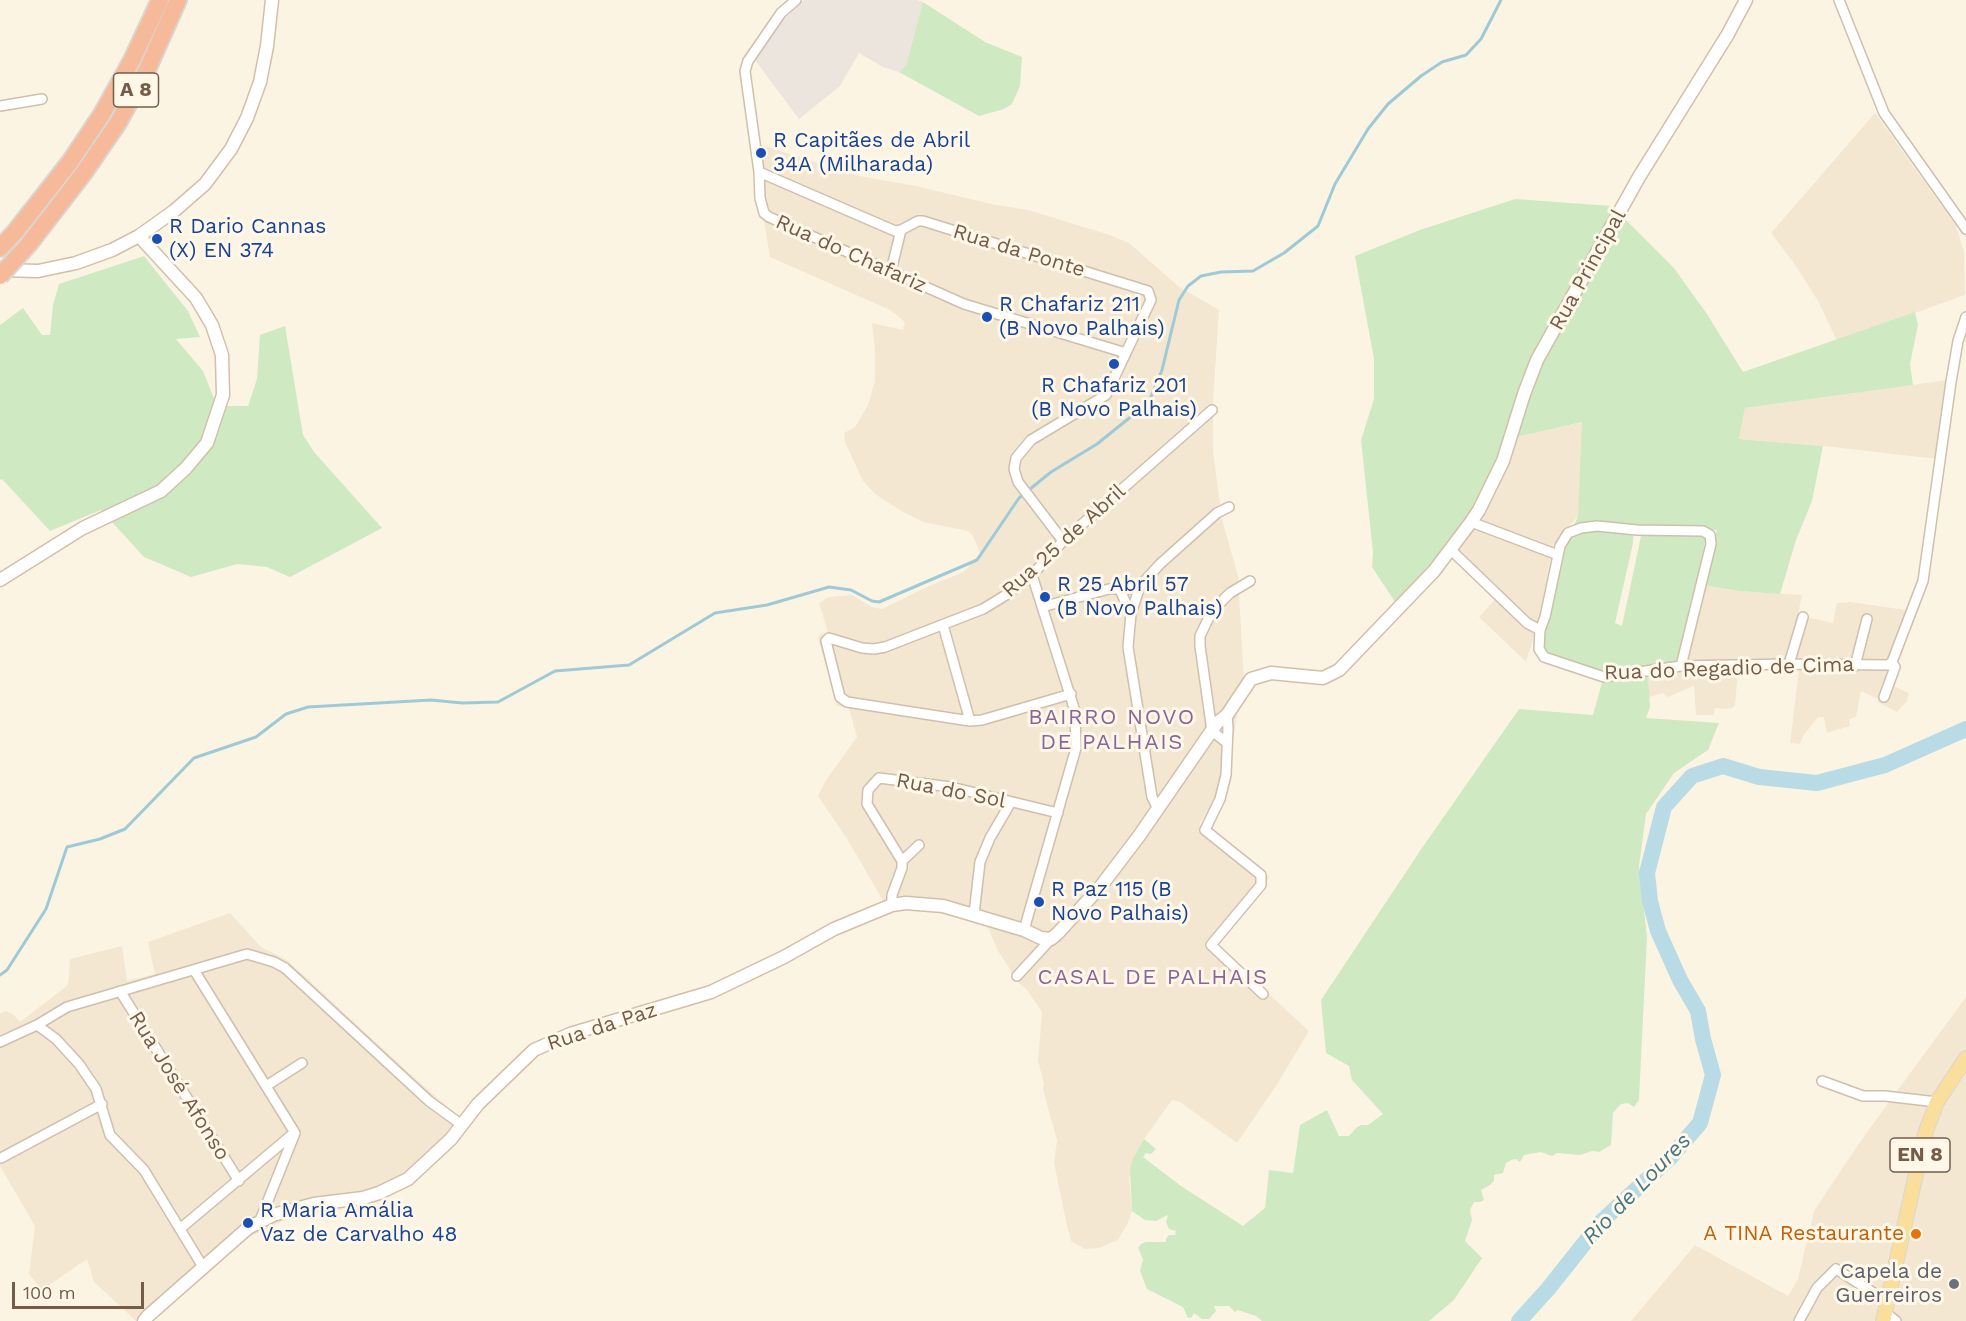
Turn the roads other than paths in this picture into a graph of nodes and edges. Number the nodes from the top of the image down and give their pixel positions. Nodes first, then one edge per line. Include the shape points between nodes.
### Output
1 (160, 0) edge
2 (178, 0) edge
3 (272, 0) edge
4 (796, 0) edge
5 (1746, 0) edge
6 (1839, 0) edge
7 (42, 99) dead end
8 (0, 106) edge
9 (759, 172) junction
10 (1966, 229) edge
11 (901, 230) junction
12 (139, 236) junction
13 (0, 248) edge
14 (0, 270) edge
15 (891, 271) junction
16 (0, 276) edge
17 (1966, 317) edge
18 (1126, 353) junction
19 (1212, 410) dead end
20 (1229, 507) dead end
21 (1471, 522) junction
22 (1063, 541) junction
23 (1450, 549) junction
24 (1558, 555) junction
25 (1032, 575) junction
26 (0, 580) edge
27 (1250, 581) dead end
28 (1140, 586) junction
29 (1120, 590) junction
30 (1041, 607) junction
31 (1131, 614) junction
32 (1803, 617) dead end
33 (1867, 619) dead end
34 (944, 625) junction
35 (1540, 630) junction
36 (1892, 662) junction
37 (1789, 664) junction
38 (1681, 666) junction
39 (1855, 666) junction
40 (1071, 694) junction
41 (1884, 697) dead end
42 (1227, 715) junction
43 (970, 721) junction
44 (1212, 731) junction
45 (1226, 742) junction
46 (1011, 802) junction
47 (1158, 809) junction
48 (1058, 813) junction
49 (919, 845) dead end
50 (902, 861) junction
51 (892, 905) junction
52 (974, 915) junction
53 (1024, 930) junction
54 (1051, 939) junction
55 (194, 970) junction
56 (1017, 976) dead end
57 (120, 991) junction
58 (1263, 994) dead end
59 (37, 1025) junction
60 (0, 1042) edge
61 (1966, 1058) edge
62 (302, 1063) dead end
63 (1822, 1081) dead end
64 (266, 1086) junction
65 (1937, 1102) junction
66 (102, 1104) junction
67 (462, 1125) junction
68 (294, 1133) junction
69 (1, 1158) edge
70 (238, 1180) junction
71 (259, 1222) junction
72 (181, 1228) junction
73 (203, 1267) junction
74 (1888, 1314) edge
75 (144, 1321) edge
76 (1799, 1321) edge

1 - 13 highway, A 8 via 102,114 70,162
2 - 16 highway, A 8, bridge via 118,123 83,174
3 - 12 street via 261,82 231,149 205,184
4 - 9 street, Rua do Chafariz via 781,13 745,71
5 - 21 street, Rua Principal via 1639,177 1537,360 1503,461
6 - 10 street via 1884,113
7 - 8 street
9 - 11 street, Rua da Ponte via 887,229
9 - 15 street, Rua do Chafariz via 762,207 769,217
11 - 15 street
11 - 18 street, Rua da Ponte via 923,221 1148,291 1152,300
12 - 14 street via 76,263 38,271
12 - 26 street via 196,298 219,345 223,395 207,443 161,490 83,528
15 - 18 street, Rua do Chafariz via 964,304
17 - 36 street via 1951,382 1923,581
18 - 22 street, Rua da Ponte via 1106,395 1031,440 1016,458 1018,482
19 - 22 street, Rua 25 de Abril
20 - 28 street via 1208,520
21 - 23 street, Rua Principal
21 - 24 street
22 - 25 street, Rua 25 de Abril
23 - 35 street via 1527,623
23 - 42 street, Rua Principal via 1434,571 1339,670 1323,678 1271,673 1251,679
24 - 35 street
24 - 38 street via 1568,533 1581,528 1703,531 1710,535
25 - 30 street
25 - 34 street, Rua 25 de Abril via 983,609
27 - 44 street via 1230,592 1212,610 1200,636
28 - 29 street
28 - 31 street
29 - 30 street via 1109,589
29 - 31 street
30 - 40 street
31 - 47 street via 1128,647 1152,797
32 - 37 street
33 - 39 street
34 - 43 street
34 - 43 street, Rua 25 de Abril via 885,647 862,648 829,638 827,648 843,700
35 - 38 street, Rua do Regadio de Cima via 1539,649 1544,657 1604,677
36 - 39 street, Rua do Regadio de Cima
36 - 41 street via 1895,667
37 - 38 street, Rua do Regadio de Cima
37 - 39 street, Rua do Regadio de Cima
40 - 43 street
40 - 48 street via 1076,711 1076,748
42 - 44 street, Rua Principal
42 - 45 street
44 - 45 street
44 - 47 street, Rua Principal
45 - 58 street via 1226,775 1205,830 1261,875 1261,885 1211,945
46 - 48 street, Rua do Sol
46 - 50 street, Rua do Sol via 951,788 879,778 868,790 867,804
46 - 52 street via 980,862
47 - 54 street, Rua Principal via 1101,886
48 - 53 street
49 - 50 street
50 - 51 street
51 - 52 street, Rua da Paz via 943,906
51 - 67 street, Rua da Paz via 834,929 711,992 570,1034 534,1050 478,1104
52 - 53 street, Rua da Paz
53 - 54 street, Rua da Paz
54 - 56 street
55 - 57 street
55 - 64 street
55 - 67 street via 247,954 285,968 429,1101
57 - 59 street via 68,1007
57 - 70 street, Rua José Afonso
59 - 60 street
59 - 66 street via 79,1064
61 - 65 main road, EN 8
62 - 64 street
63 - 65 street via 1863,1096
64 - 68 street
65 - 74 main road, EN 8 via 1923,1144
66 - 69 street
66 - 72 street via 110,1135 144,1170
67 - 71 street, Rua da Paz via 408,1179 379,1193 347,1202 314,1204
68 - 70 street
68 - 71 street
70 - 72 street
71 - 73 street, Rua da Paz
72 - 73 street
73 - 75 street, Rua da Paz
74 - 76 street via 1836,1269 1817,1288

